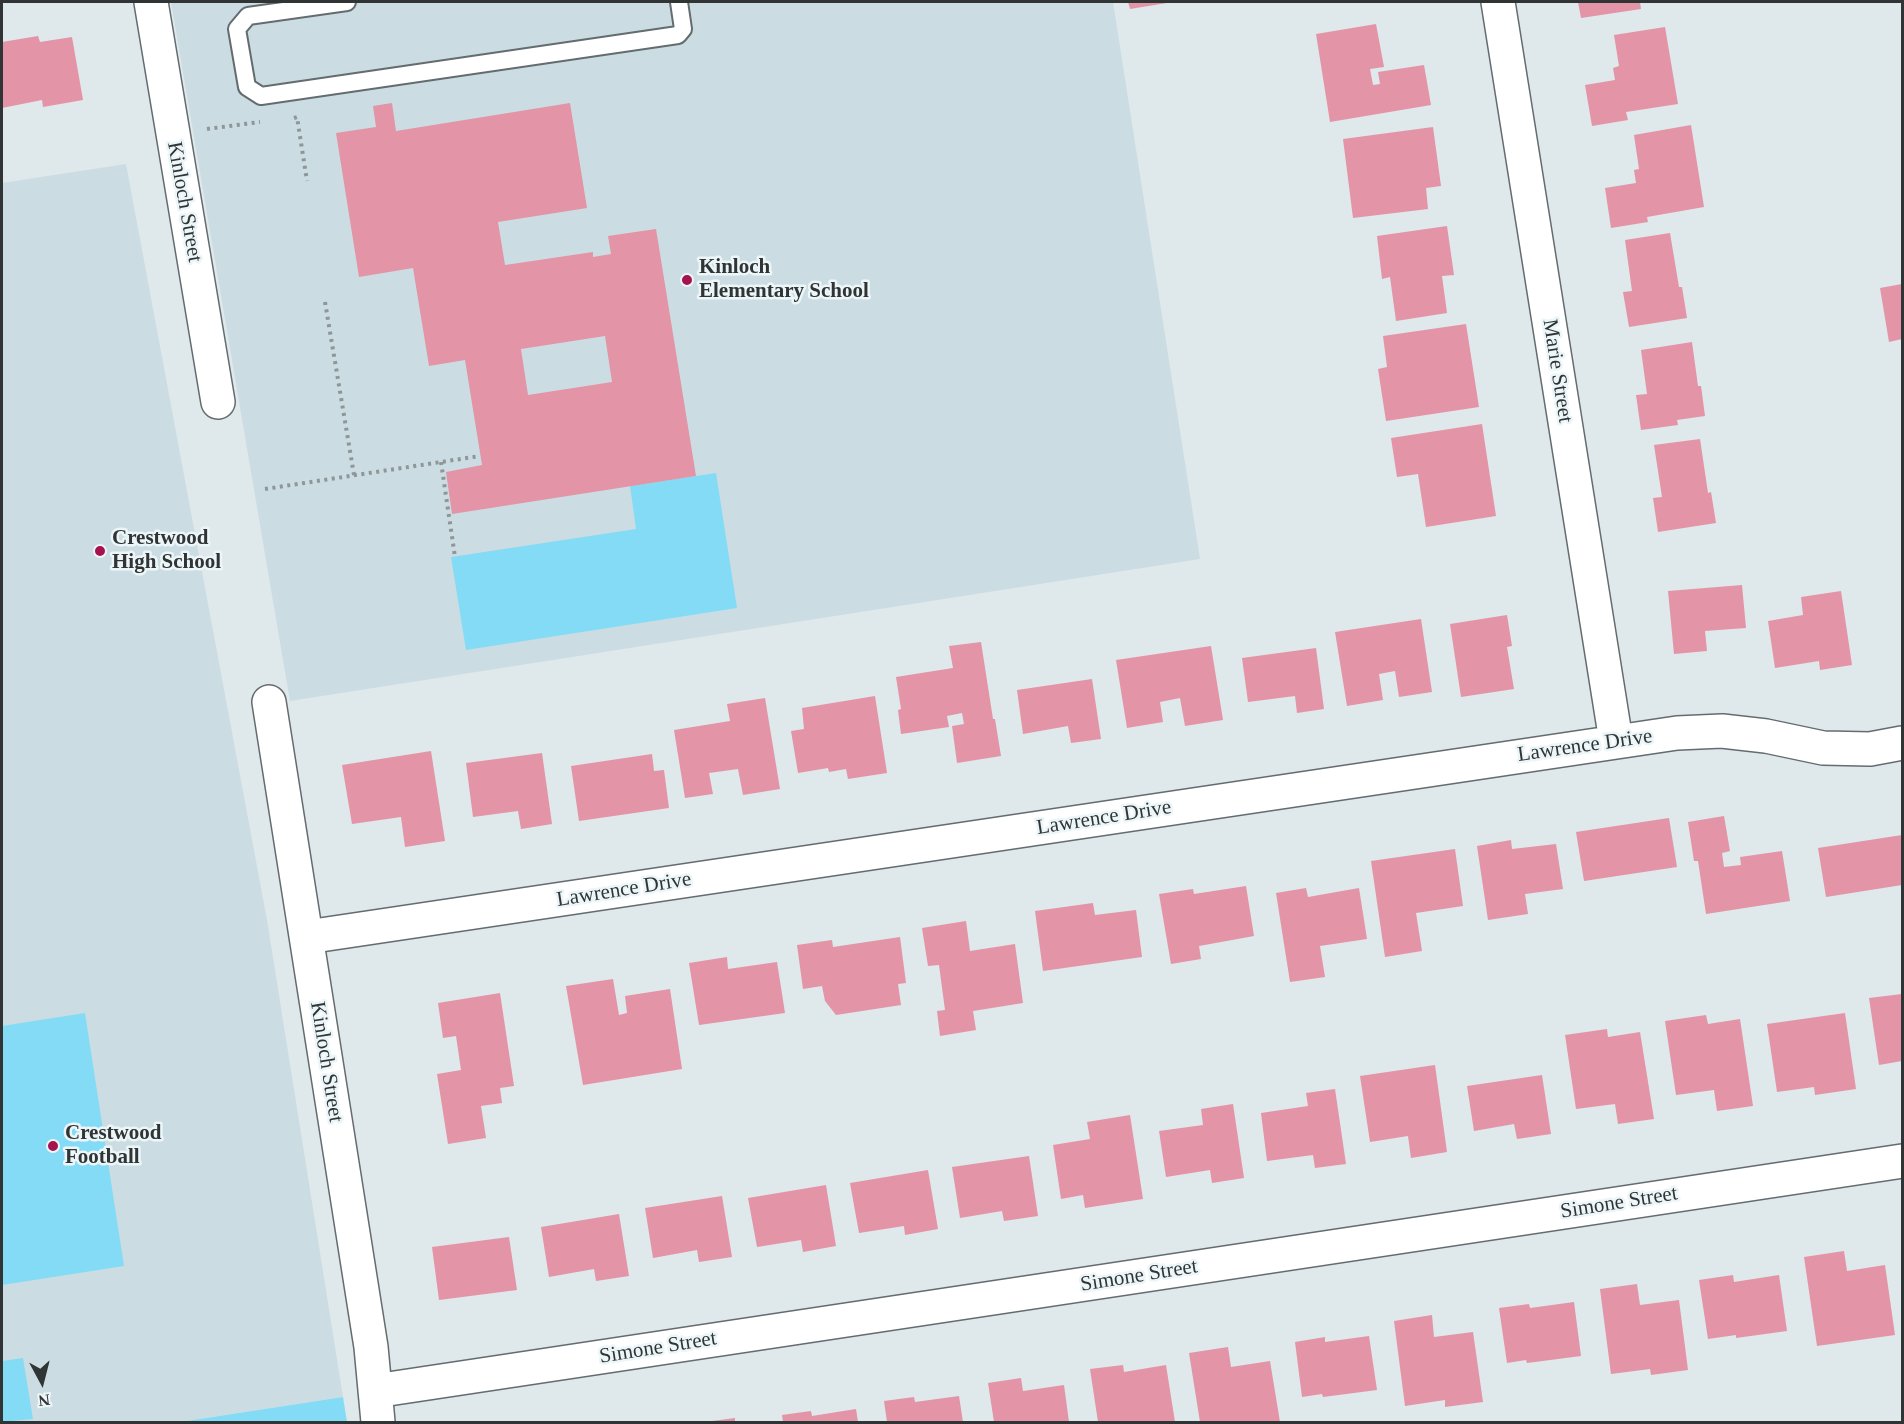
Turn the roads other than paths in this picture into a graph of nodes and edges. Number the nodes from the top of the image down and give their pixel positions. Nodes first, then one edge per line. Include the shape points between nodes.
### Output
1 (151, 2) edge
2 (347, 2) edge
3 (679, 2) edge
4 (1498, 2) edge
5 (218, 402) dead end
6 (269, 702) dead end
7 (1616, 741) junction
8 (1902, 743) edge
9 (307, 937) junction
10 (1902, 1161) edge
11 (376, 1407) edge

1 - 5 street, Kinloch Street
2 - 3 lane via 248,16 237,29 247,87 261,96 678,35 683,29
4 - 7 street, Marie Street
6 - 9 street, Kinloch Street
7 - 8 street, Lawrence Drive via 1722,731 1823,748
7 - 9 street, Lawrence Drive
9 - 11 street, Kinloch Street via 371,1347
10 - 11 street, Simone Street

